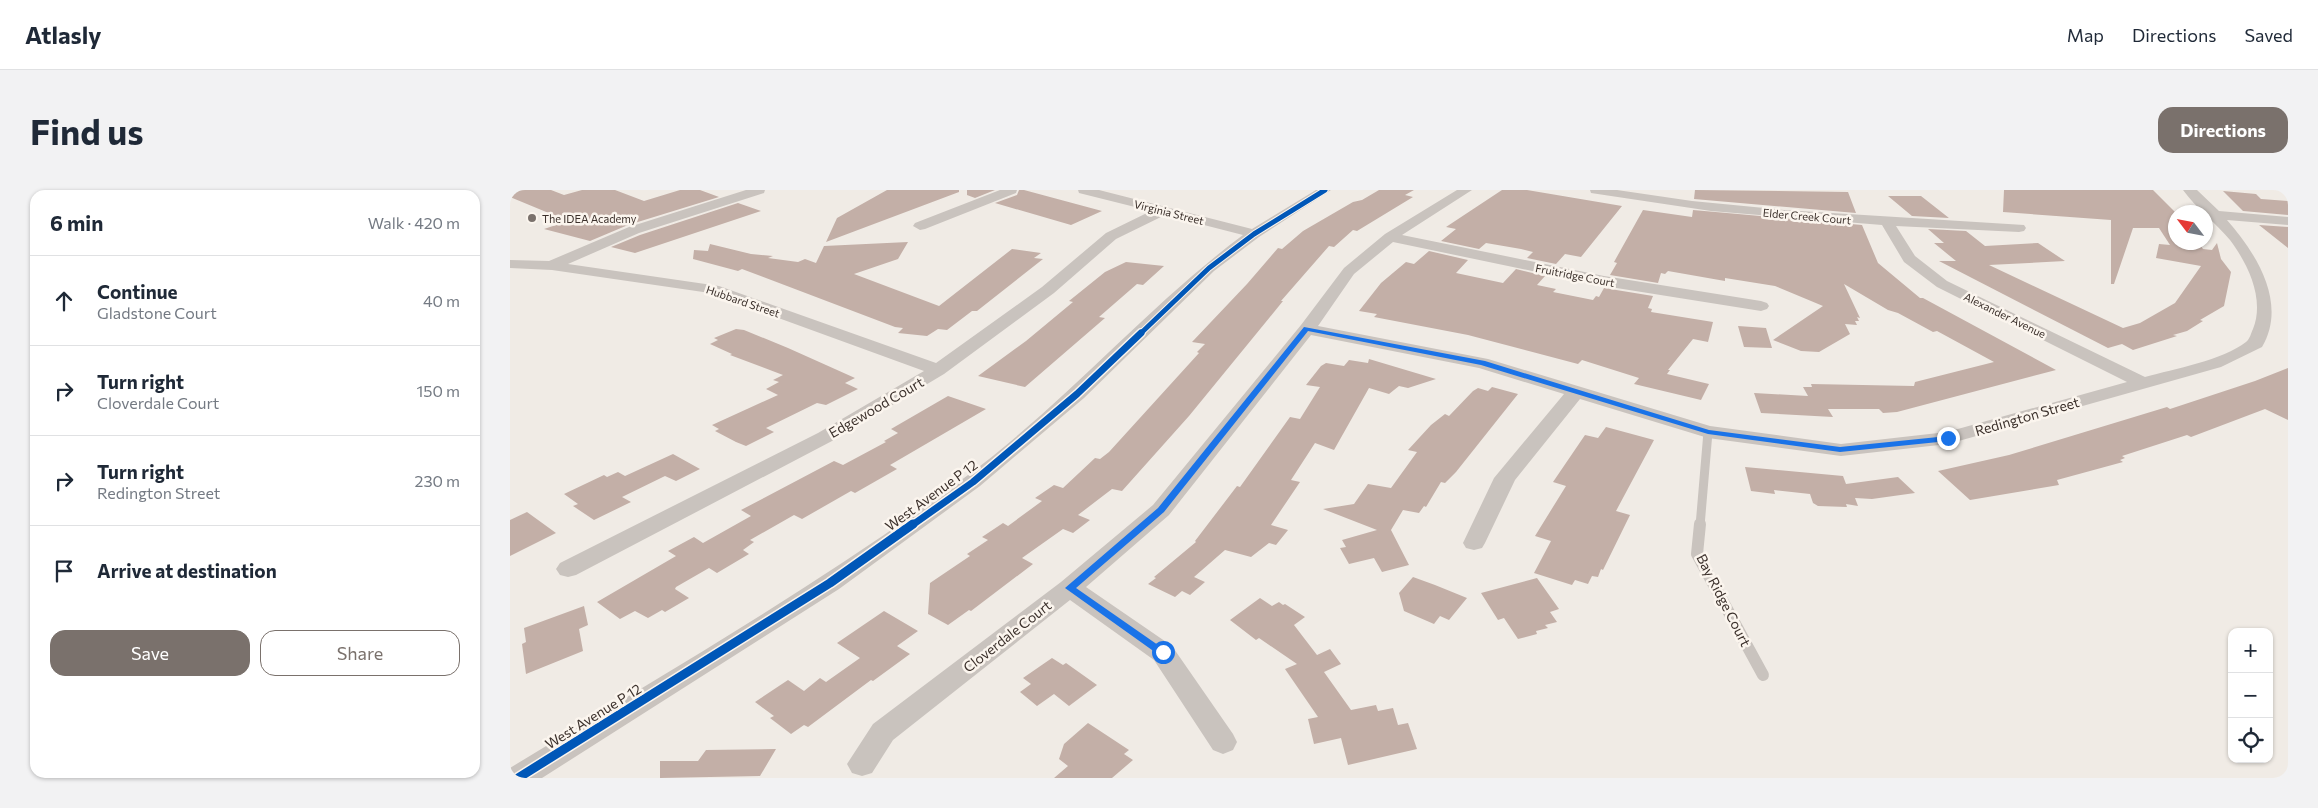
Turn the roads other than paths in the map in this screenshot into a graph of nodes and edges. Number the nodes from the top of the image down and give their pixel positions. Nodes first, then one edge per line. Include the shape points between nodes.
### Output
1 (759, 190) edge
2 (1011, 190) edge
3 (1084, 190) edge
4 (1325, 190) edge
5 (1466, 190) edge
6 (1596, 190) edge
7 (2189, 190) edge
8 (1163, 210) junction
9 (2218, 215) junction
10 (2288, 221) edge
11 (1887, 222) junction
12 (920, 226) dead end
13 (2019, 228) dead end
14 (1254, 234) junction
15 (1390, 237) junction
16 (510, 264) edge
17 (552, 266) junction
18 (1761, 306) dead end
19 (1306, 329) junction
20 (938, 370) junction
21 (2143, 383) junction
22 (1576, 392) junction
23 (1708, 432) junction
24 (1474, 543) dead end
25 (568, 569) dead end
26 (1070, 588) junction
27 (1763, 675) dead end
28 (1223, 742) dead end
29 (862, 764) dead end
30 (518, 778) edge

1 - 17 street via 634,230
2 - 12 street
3 - 8 street, Virginia Street
4 - 14 street, West Avenue P 12
5 - 15 street, Cloverdale Court
6 - 11 street, Elder Creek Court via 1704,206
7 - 9 street, Redington Street
8 - 14 street, Virginia Street
8 - 20 street, Edgewood Court via 1111,236 1048,290
9 - 10 street
9 - 21 street, Redington Street via 2256,249 2279,286 2280,306 2271,327 2255,344 2214,363
11 - 13 street, Elder Creek Court
11 - 21 street, Alexander Avenue via 1909,259 1942,284
14 - 30 street, West Avenue P 12 via 1209,268 1077,394 973,482 830,582
15 - 18 street, Fruitridge Court via 1604,281
15 - 19 street, Cloverdale Court via 1349,271
16 - 17 street, Hubbard Street
17 - 20 street, Hubbard Street via 712,289
19 - 22 street, Redington Street via 1482,363
19 - 26 street, Cloverdale Court via 1161,510
20 - 25 street, Edgewood Court via 826,437
21 - 23 street, Redington Street via 1948,438 1840,450
22 - 23 street, Redington Street
22 - 24 street via 1504,478
23 - 27 lane, Bay Ridge Court via 1697,554
26 - 28 street via 1163,652
26 - 29 street, Cloverdale Court via 883,732

